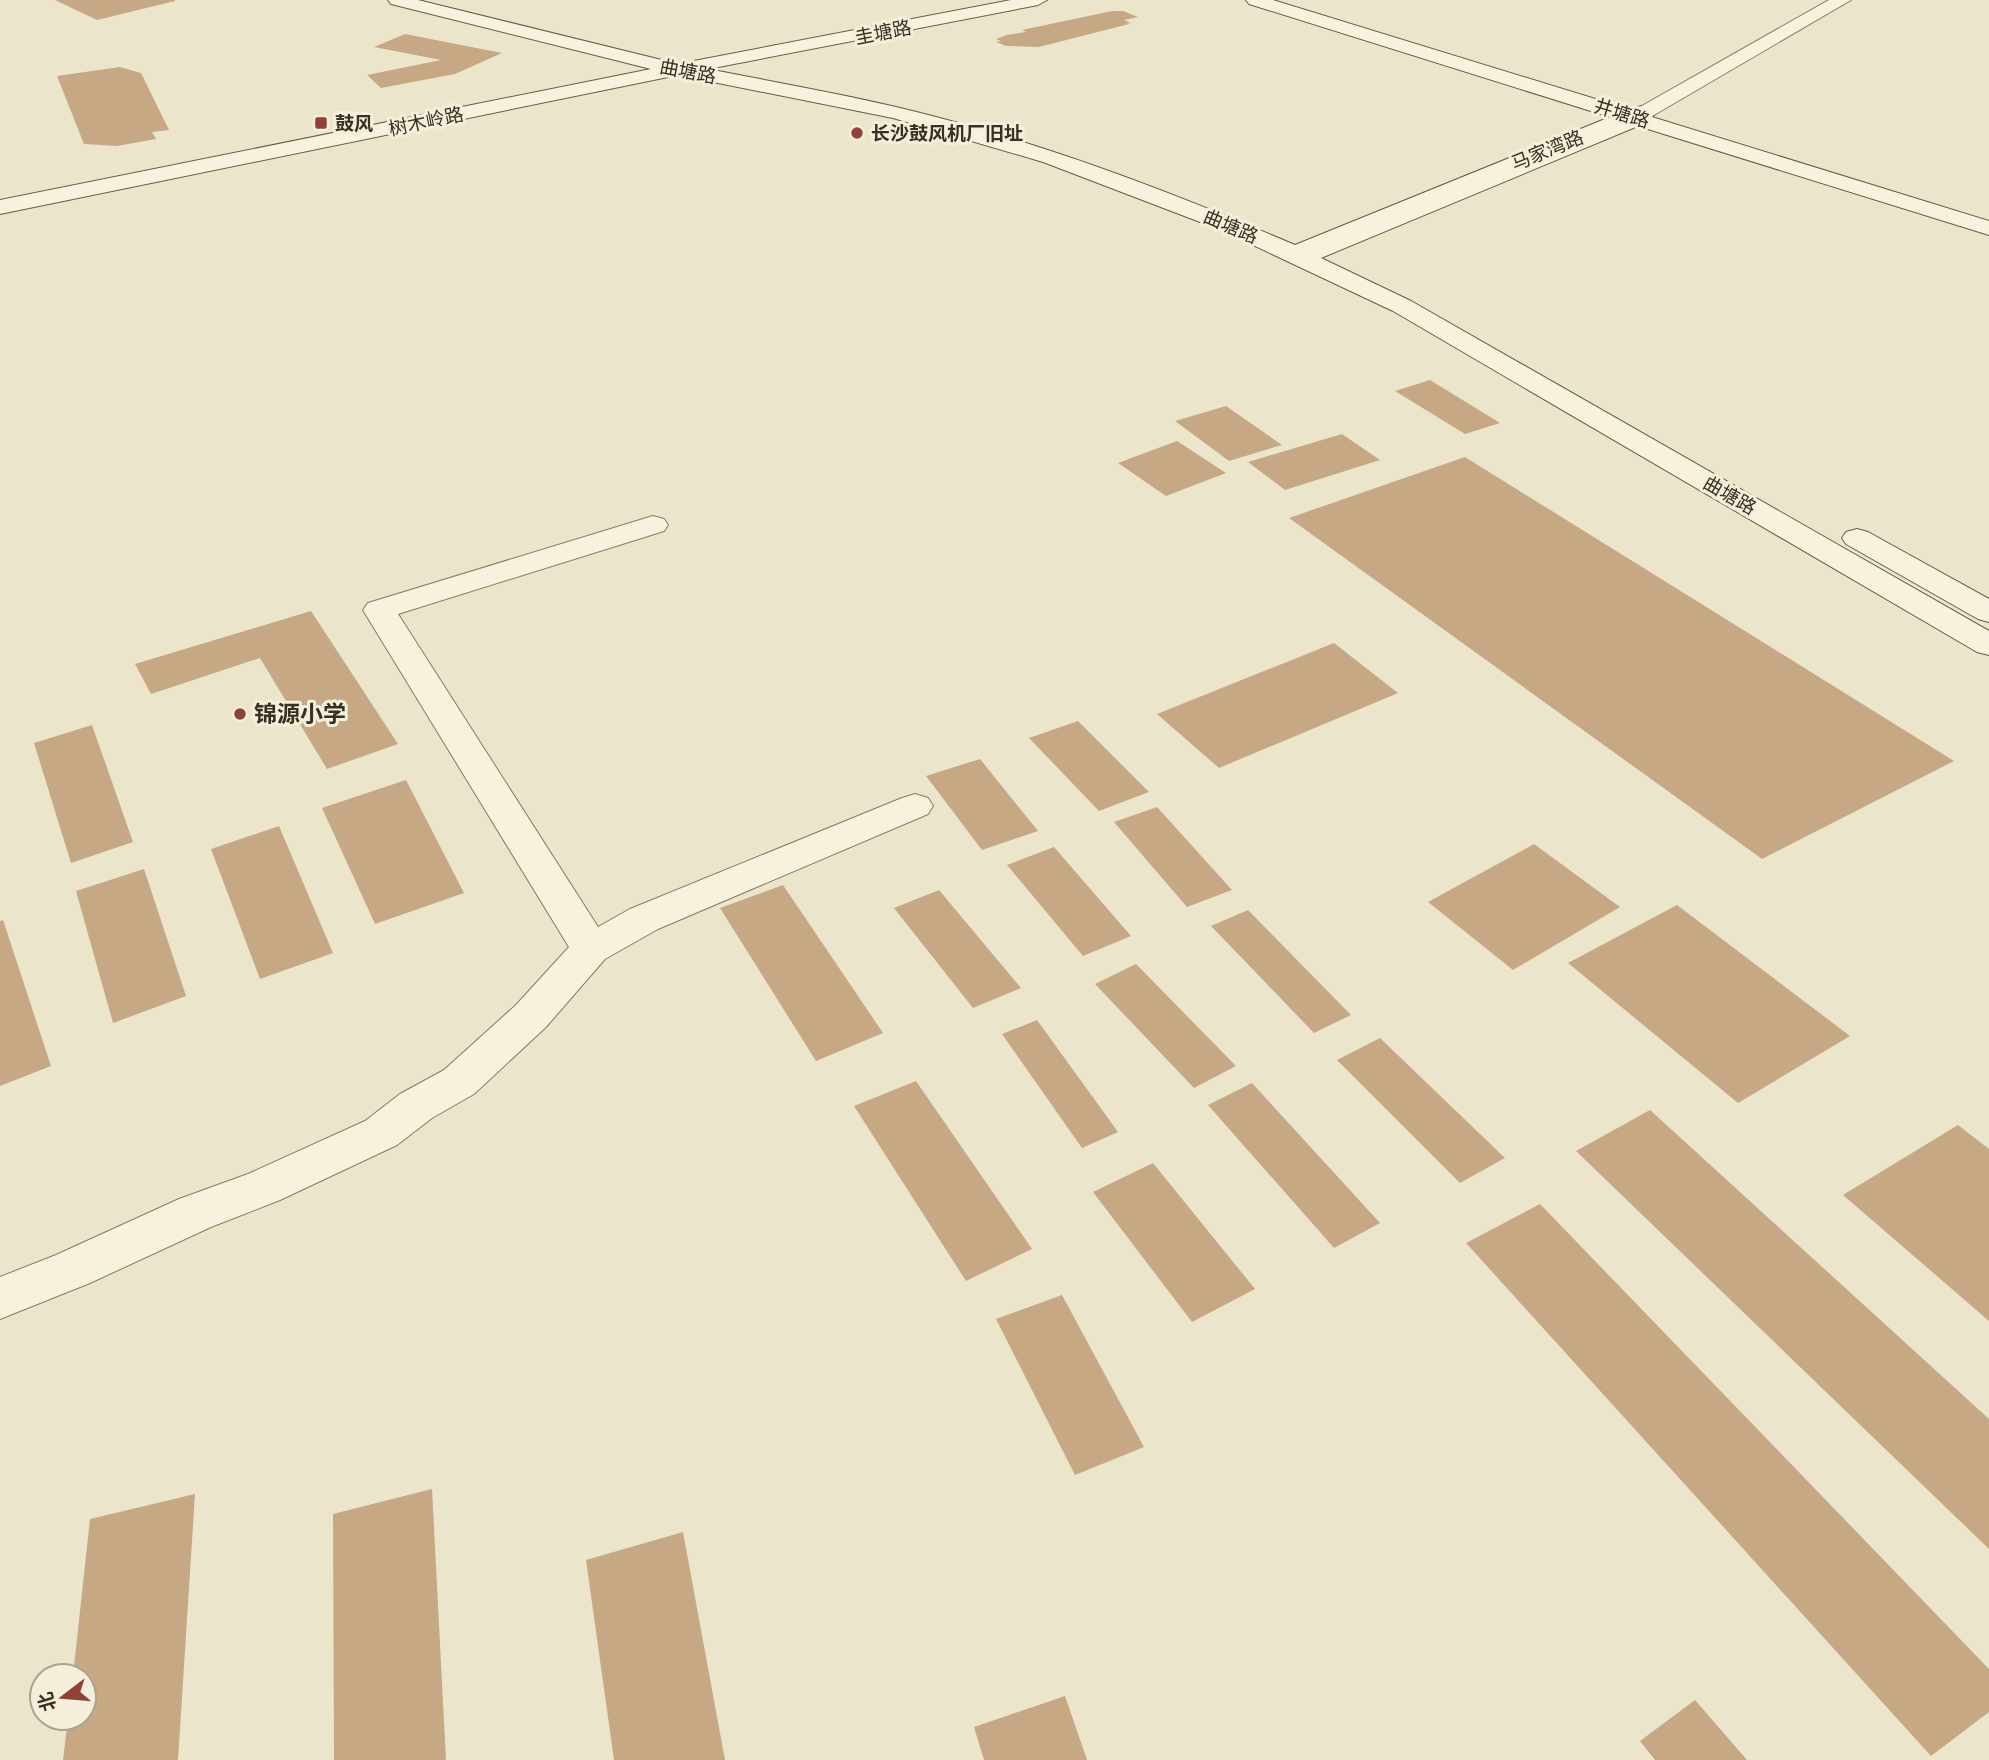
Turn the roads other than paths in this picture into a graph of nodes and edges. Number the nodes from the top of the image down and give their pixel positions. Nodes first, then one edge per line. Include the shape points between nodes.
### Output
1 (397, 0) edge
2 (448, 0) edge
3 (975, 0) edge
4 (1038, 0) edge
5 (1255, 0) edge
6 (1269, 0) edge
7 (1842, 0) edge
8 (604, 34) dead end
9 (686, 57) junction
10 (728, 61) junction
11 (645, 62) junction
12 (1640, 115) junction
13 (0, 193) edge
14 (0, 207) edge
15 (1989, 226) edge
16 (1309, 251) junction
17 (1640, 416) dead end
18 (653, 525) dead end
19 (1843, 530) dead end
20 (1989, 612) edge
21 (1989, 645) edge
22 (915, 806) dead end
23 (591, 949) junction
24 (0, 1298) edge

1 - 11 main road, 曲塘路
2 - 8 main road
3 - 9 main road, 圭塘路
4 - 10 main road, 圭塘路
5 - 12 main road, 井塘路
6 - 12 main road, 井塘路
7 - 12 main road, 马家湾路
9 - 10 main road, 曲塘路
9 - 11 main road, 曲塘路
9 - 14 main road, 树木岭路
9 - 16 main road, 曲塘路 via 985,137
10 - 16 main road, 曲塘路 via 936,107 1081,152 1261,220
11 - 13 main road, 树木岭路
12 - 15 main road, 井塘路
12 - 16 main road, 马家湾路
16 - 17 main road, 曲塘路 via 1487,331
16 - 21 main road, 曲塘路
18 - 23 main road via 379,610
19 - 20 main road
22 - 23 main road via 644,919
23 - 24 main road via 531,1016 459,1082 416,1106 382,1133

